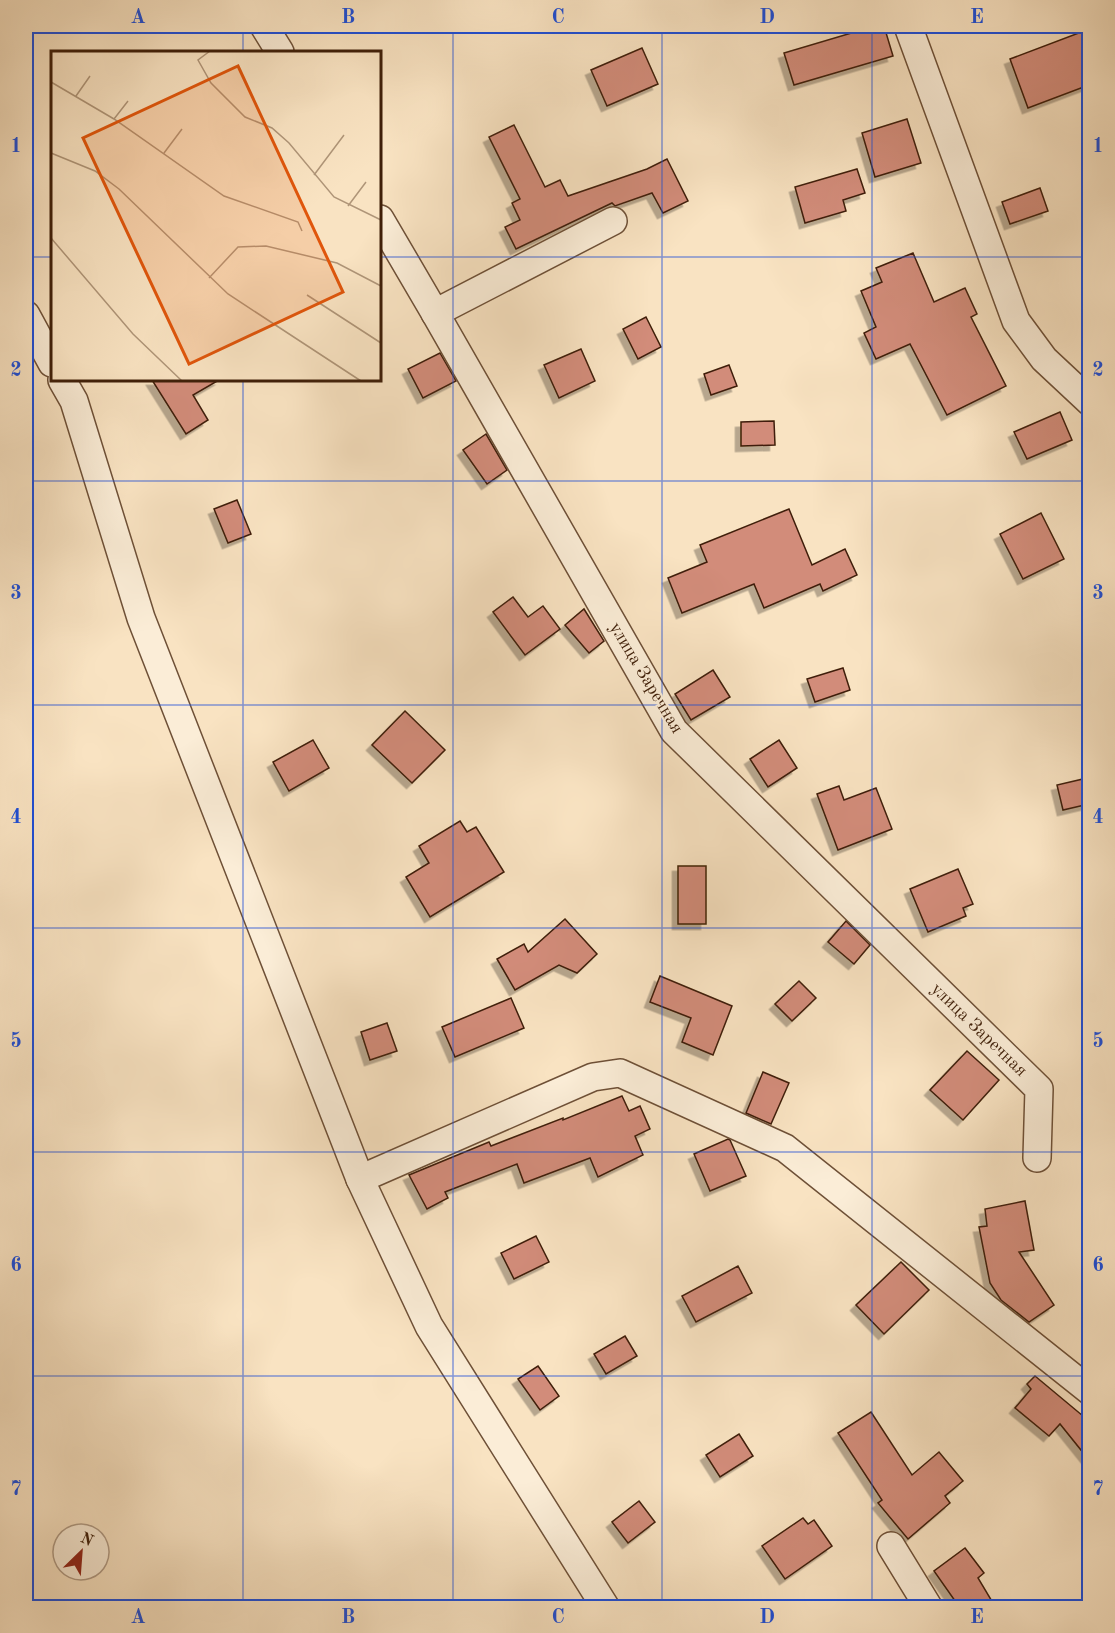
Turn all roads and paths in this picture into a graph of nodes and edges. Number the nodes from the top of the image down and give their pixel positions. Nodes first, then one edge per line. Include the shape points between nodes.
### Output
1 (264, 26) edge
2 (908, 26) edge
3 (279, 51) edge
4 (381, 221) edge
5 (613, 221) dead end
6 (435, 313) junction
7 (26, 315) edge
8 (51, 361) edge
9 (63, 381) edge
10 (1089, 402) edge
11 (1037, 1158) dead end
12 (360, 1179) junction
13 (1089, 1391) edge
14 (891, 1546) dead end
15 (606, 1608) edge
16 (928, 1608) edge

1 - 3 street
2 - 10 street via 1016,321 1044,359
4 - 6 street, улица Заречная
5 - 6 street
6 - 11 street, улица Заречная via 674,731 1039,1089
7 - 8 street
9 - 12 street via 74,401 141,618
12 - 13 street via 593,1077 620,1073 785,1148
12 - 15 street via 429,1326
14 - 16 street

